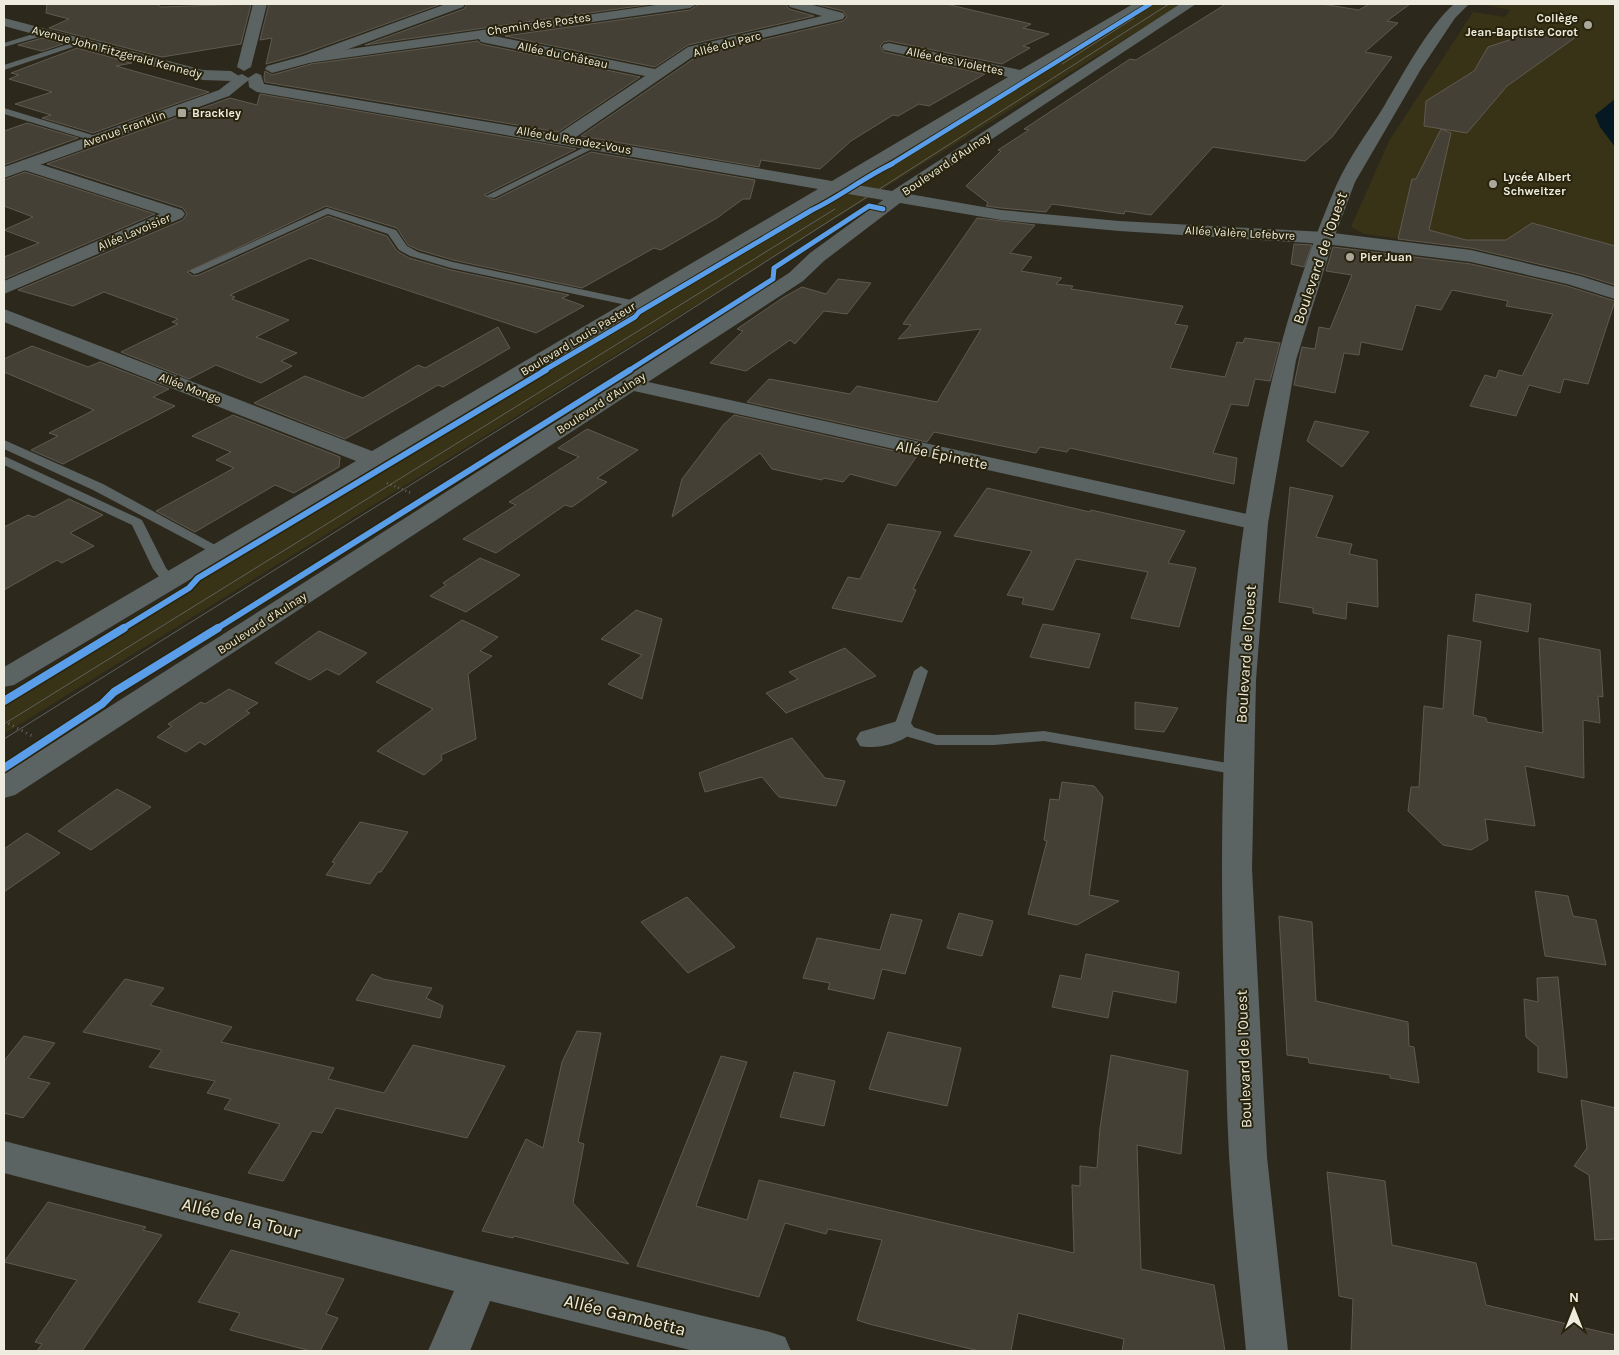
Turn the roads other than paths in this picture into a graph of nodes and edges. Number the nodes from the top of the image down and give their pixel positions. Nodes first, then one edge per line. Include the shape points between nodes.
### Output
1 (260, 4) edge
2 (458, 4) edge
3 (690, 4) edge
4 (796, 4) edge
5 (1142, 4) edge
6 (1189, 4) edge
7 (1462, 4) edge
8 (4, 22) edge
9 (43, 33) junction
10 (468, 35) junction
11 (368, 37) junction
12 (6, 43) edge
13 (81, 43) junction
14 (389, 46) junction
15 (889, 47) dead end
16 (308, 58) junction
17 (4, 68) edge
18 (657, 74) junction
19 (252, 75) junction
20 (1021, 75) junction
21 (4, 111) edge
22 (96, 138) junction
23 (563, 138) junction
24 (598, 144) junction
25 (27, 164) junction
26 (4, 173) edge
27 (838, 185) junction
28 (491, 196) dead end
29 (894, 196) junction
30 (1324, 238) junction
31 (194, 271) dead end
32 (4, 288) edge
33 (1615, 293) edge
34 (636, 304) junction
35 (4, 315) edge
36 (629, 384) junction
37 (4, 444) edge
38 (4, 460) edge
39 (377, 470) junction
40 (1256, 523) junction
41 (221, 552) junction
42 (169, 580) junction
43 (921, 671) dead end
44 (4, 680) edge
45 (901, 730) junction
46 (870, 740) dead end
47 (1239, 770) junction
48 (4, 788) edge
49 (4, 1157) edge
50 (479, 1280) junction
51 (449, 1351) edge
52 (770, 1351) edge
53 (1267, 1351) edge

1 - 19 street
2 - 11 street, Avenue Franklin
3 - 10 street, Chemin des Postes
4 - 18 street, Allée du Parc via 838,16 693,50
5 - 20 street, Boulevard Louis Pasteur
6 - 29 street, Boulevard d'Aulnay
7 - 30 street, Boulevard de l'Ouest via 1450,15 1414,69 1346,182
8 - 9 street, Avenue John Fitzgerald Kennedy
9 - 12 lane
9 - 13 street, Avenue John Fitzgerald Kennedy
10 - 14 street, Chemin des Postes
10 - 18 street, Allée du Château
11 - 14 street, Chemin des Postes via 367,42 371,44
11 - 16 street, Avenue Franklin
13 - 17 lane
13 - 19 street, Avenue John Fitzgerald Kennedy via 203,75
14 - 16 street, Chemin des Postes
15 - 20 street, Allée des Violettes
16 - 19 street, Avenue Franklin
18 - 23 street, Allée du Parc
19 - 22 street, Avenue Franklin via 224,92
19 - 23 street, Allée du Rendez-Vous
20 - 27 street, Boulevard Louis Pasteur
21 - 22 lane
22 - 25 street, Avenue Franklin
23 - 24 street, Allée du Rendez-Vous
24 - 27 street, Allée du Rendez-Vous
24 - 28 lane
25 - 26 street, Avenue Franklin
25 - 32 street, Allée Lavoisier via 176,214
27 - 29 street, Allée du Rendez-Vous
27 - 34 street, Boulevard Louis Pasteur
29 - 30 street, Allée Valère Lefebvre via 1001,215 1118,226
29 - 36 street, Boulevard d'Aulnay via 796,277
30 - 33 street, Allée Valère Lefebvre via 1471,256
30 - 40 street, Boulevard de l'Ouest via 1279,389
31 - 34 lane via 327,212 392,232 403,248 414,254 451,265
34 - 39 street, Boulevard Louis Pasteur
35 - 39 street, Allée Monge
36 - 40 street, Allée Épinette
36 - 48 street, Boulevard d'Aulnay via 462,495
37 - 41 lane via 98,487
38 - 42 lane via 137,523
39 - 41 street
40 - 47 street, Boulevard de l'Ouest via 1242,680
41 - 42 street
42 - 44 street
43 - 45 lane
45 - 46 street
45 - 47 lane via 936,740 1044,736
47 - 53 street, Boulevard de l'Ouest via 1236,869 1248,1157
49 - 50 street, Allée de la Tour
50 - 51 street
50 - 52 street, Allée Gambetta

